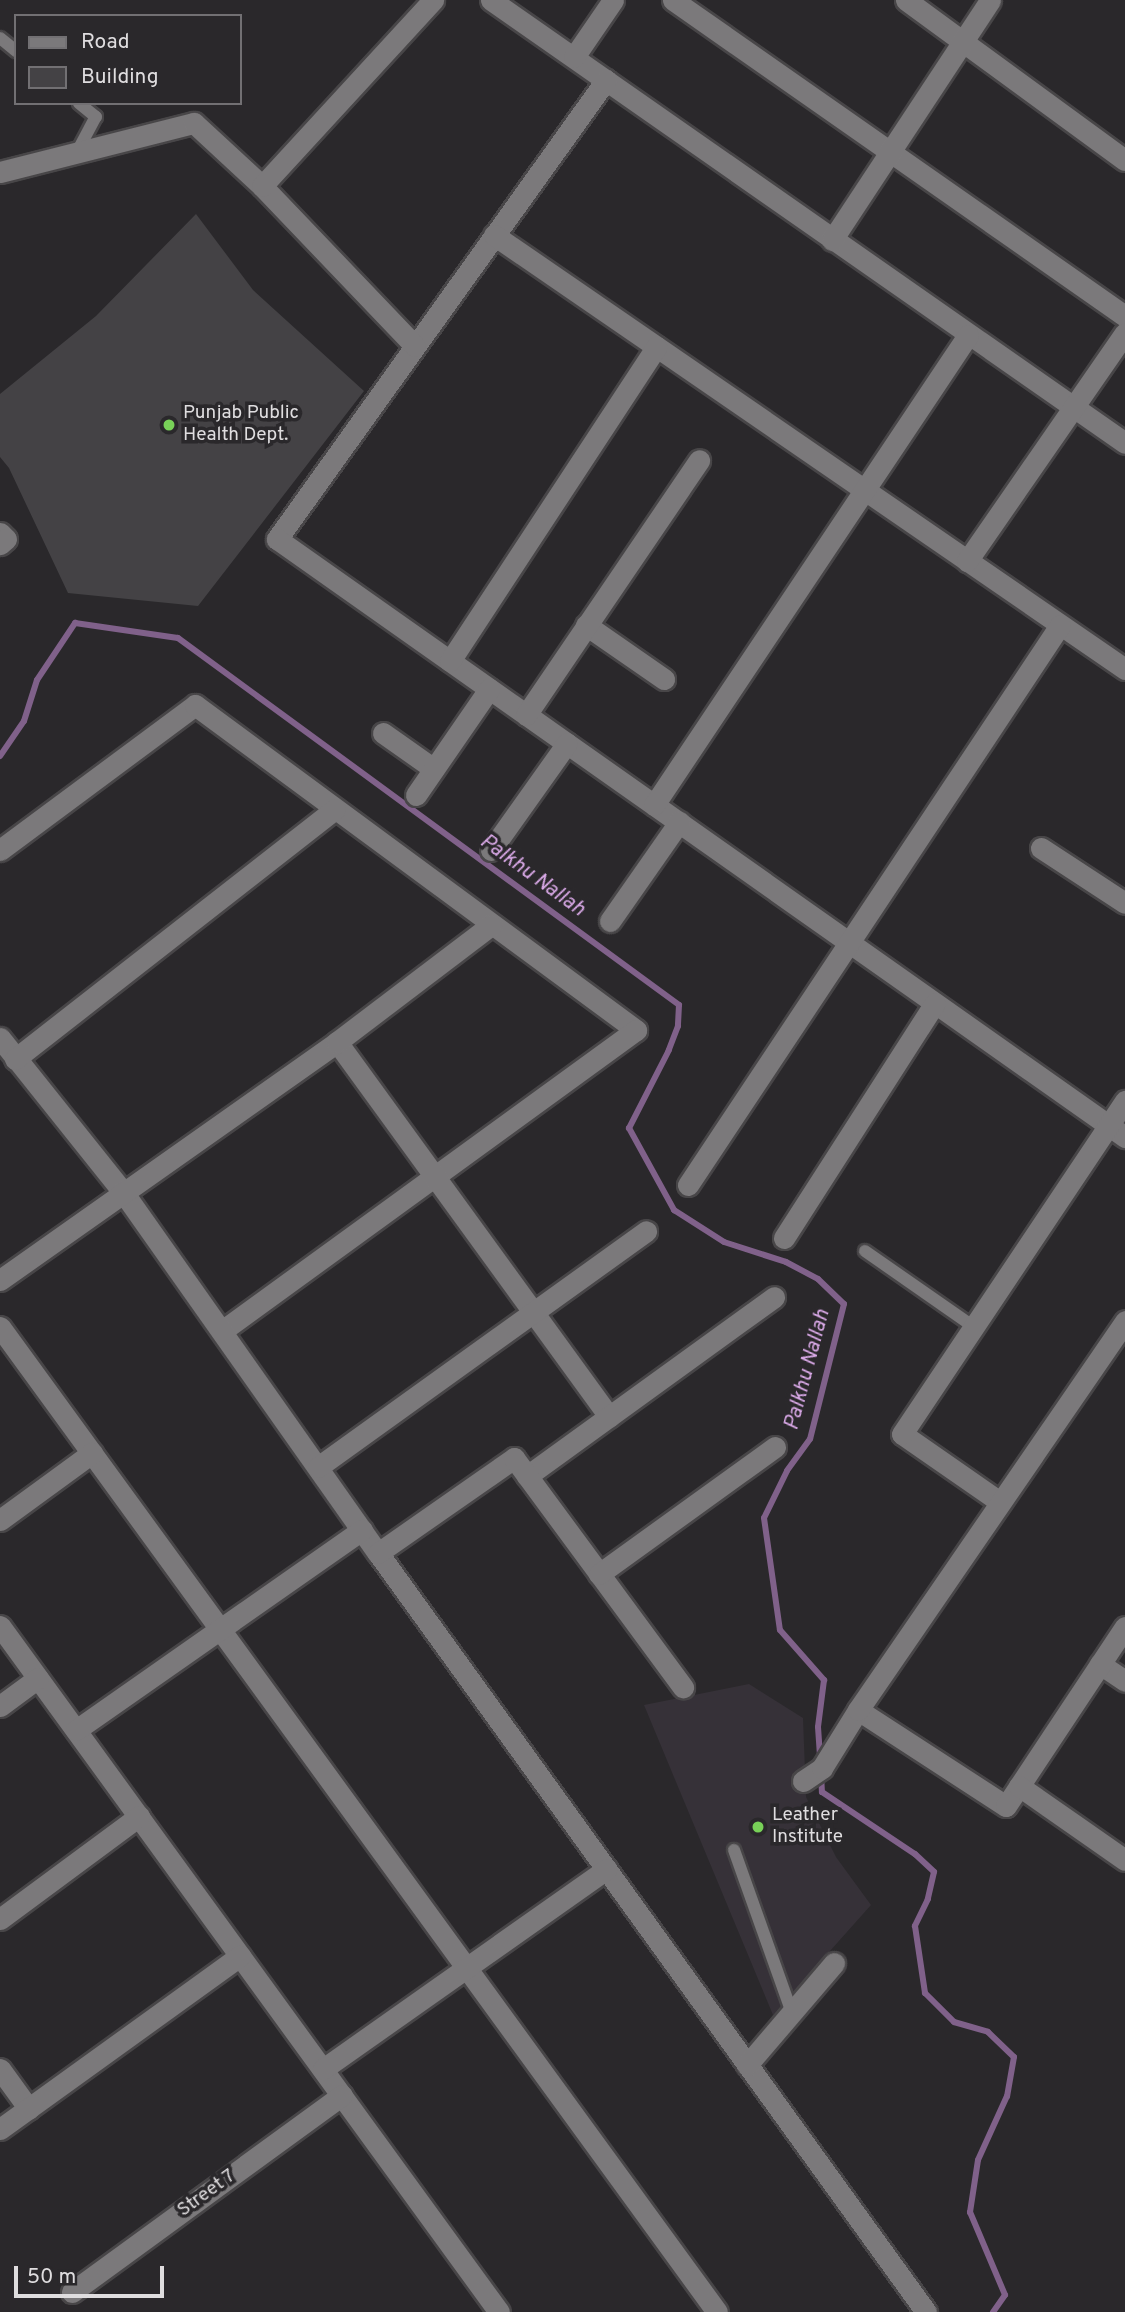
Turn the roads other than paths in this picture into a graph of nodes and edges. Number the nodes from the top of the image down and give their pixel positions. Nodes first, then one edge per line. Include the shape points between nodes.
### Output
1 (433, 0) edge
2 (491, 0) edge
3 (613, 0) edge
4 (673, 0) edge
5 (906, 0) edge
6 (990, 0) edge
7 (0, 38) edge
8 (963, 41) junction
9 (14, 49) edge
10 (574, 57) junction
11 (606, 80) junction
12 (81, 105) edge
13 (77, 152) junction
14 (890, 152) junction
15 (1125, 160) edge
16 (0, 172) edge
17 (262, 186) junction
18 (494, 235) junction
19 (832, 240) junction
20 (1125, 316) edge
21 (1125, 333) edge
22 (968, 335) junction
23 (415, 346) junction
24 (656, 347) junction
25 (1074, 407) junction
26 (1125, 443) edge
27 (699, 460) dead end
28 (866, 492) junction
29 (0, 533) edge
30 (0, 544) edge
31 (967, 561) junction
32 (586, 625) junction
33 (1060, 625) junction
34 (450, 661) junction
35 (1125, 669) edge
36 (664, 679) dead end
37 (489, 689) junction
38 (526, 715) junction
39 (383, 733) dead end
40 (567, 743) junction
41 (434, 769) junction
42 (416, 795) dead end
43 (654, 805) junction
44 (335, 809) junction
45 (680, 822) junction
46 (1041, 848) dead end
47 (0, 850) edge
48 (491, 850) dead end
49 (1125, 903) edge
50 (610, 921) dead end
51 (491, 925) junction
52 (851, 943) junction
53 (935, 1003) junction
54 (0, 1038) edge
55 (337, 1042) junction
56 (15, 1059) junction
57 (1125, 1101) edge
58 (1117, 1131) edge
59 (435, 1177) junction
60 (688, 1185) dead end
61 (123, 1192) junction
62 (646, 1231) dead end
63 (784, 1238) dead end
64 (865, 1251) dead end
65 (0, 1280) edge
66 (774, 1297) dead end
67 (531, 1311) junction
68 (1125, 1321) edge
69 (0, 1327) edge
70 (975, 1327) junction
71 (222, 1331) junction
72 (609, 1417) junction
73 (775, 1447) dead end
74 (92, 1453) junction
75 (318, 1467) junction
76 (527, 1476) junction
77 (1000, 1502) junction
78 (0, 1520) edge
79 (362, 1530) junction
80 (378, 1553) junction
81 (599, 1574) junction
82 (0, 1626) edge
83 (1125, 1626) edge
84 (221, 1629) junction
85 (1100, 1664) junction
86 (38, 1678) junction
87 (1125, 1681) edge
88 (682, 1687) dead end
89 (0, 1706) edge
90 (858, 1710) junction
91 (76, 1730) junction
92 (803, 1781) dead end
93 (1019, 1786) junction
94 (139, 1816) junction
95 (734, 1850) dead end
96 (1125, 1860) edge
97 (606, 1869) junction
98 (0, 1919) edge
99 (240, 1956) junction
100 (834, 1963) dead end
101 (466, 1966) junction
102 (792, 2013) junction
103 (747, 2065) junction
104 (0, 2069) edge
105 (323, 2069) junction
106 (342, 2095) junction
107 (29, 2109) junction
108 (0, 2129) edge
109 (72, 2292) dead end
110 (916, 2308) edge
111 (499, 2312) edge
112 (717, 2312) edge

1 - 17 street
2 - 10 street
3 - 10 street
4 - 14 street
5 - 8 street
6 - 8 street
7 - 9 lane
8 - 14 street
8 - 15 street
10 - 11 street
11 - 18 street
11 - 19 street
12 - 13 lane via 96,117
13 - 16 street
13 - 17 street via 194,123
14 - 19 street
14 - 20 street
17 - 23 street
18 - 23 street
18 - 24 street
19 - 22 street
21 - 25 street
22 - 25 street
22 - 28 street
23 - 34 street via 277,539
24 - 28 street
24 - 34 street
25 - 26 street
25 - 31 street
27 - 32 street
28 - 31 street
28 - 43 street
29 - 30 street via 6,539
31 - 33 street
32 - 36 street
32 - 38 street
33 - 35 street
33 - 52 street
34 - 37 street
37 - 38 street
37 - 41 street
38 - 40 street
39 - 41 street
40 - 43 street
40 - 48 street
41 - 42 street
43 - 45 street
44 - 47 street via 195,705
44 - 51 street
44 - 56 street
45 - 50 street
45 - 52 street
46 - 49 street
51 - 55 street
51 - 59 street via 636,1030
52 - 53 street
52 - 60 street
53 - 58 street
53 - 63 street
54 - 56 street
55 - 59 street
55 - 61 street
56 - 61 street
57 - 58 street
58 - 70 street
59 - 67 street
59 - 71 street
61 - 65 street
61 - 71 street
62 - 67 street
64 - 70 lane
66 - 72 street
67 - 72 street
67 - 75 street
68 - 77 street
69 - 74 street
70 - 77 street via 902,1434
71 - 75 street
72 - 76 street
73 - 81 street
74 - 78 street
74 - 84 street
75 - 79 street
76 - 80 street via 514,1458
76 - 81 street
77 - 90 street
79 - 80 street
79 - 84 street
80 - 97 street
81 - 88 street
82 - 86 street
83 - 85 street
84 - 91 street
84 - 101 street
85 - 87 street
85 - 93 street
86 - 89 street
86 - 91 street
90 - 92 street via 822,1768
90 - 93 street via 1006,1806
91 - 94 street
93 - 96 street
94 - 98 street
94 - 99 street
95 - 102 lane
97 - 101 street
97 - 103 street
99 - 105 street
99 - 107 street
100 - 102 street
101 - 105 street
101 - 112 street
102 - 103 street
103 - 110 street
104 - 107 street
105 - 106 street
106 - 109 street, Street 7
106 - 111 street
107 - 108 street

